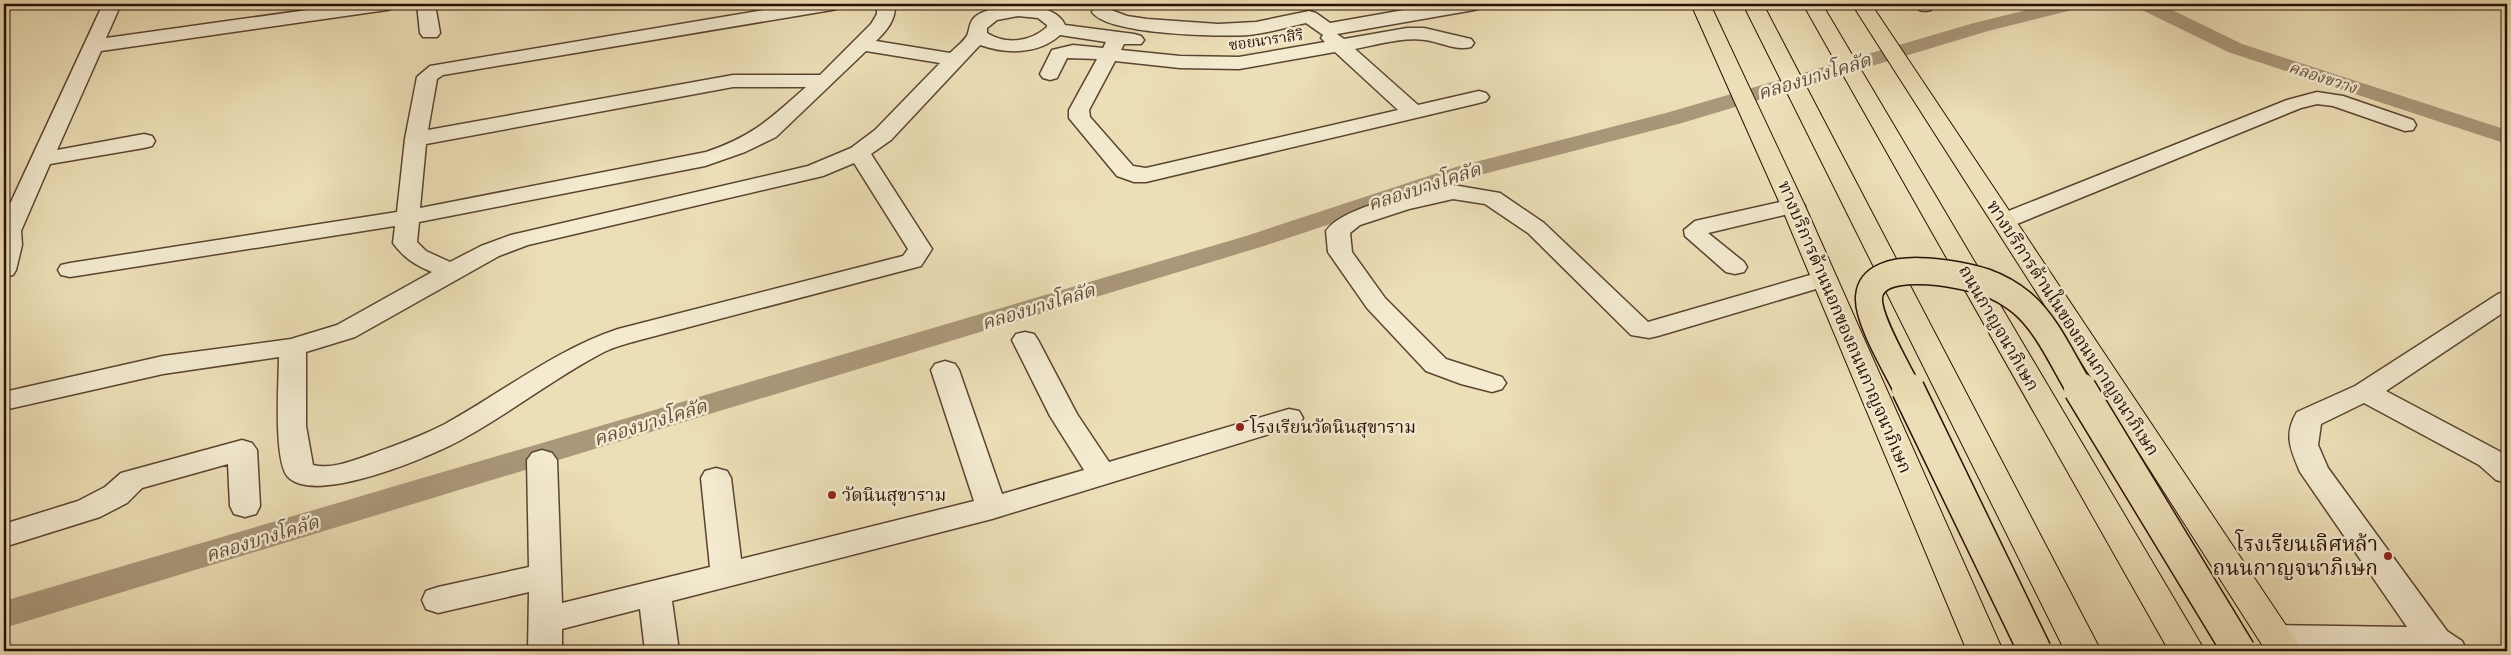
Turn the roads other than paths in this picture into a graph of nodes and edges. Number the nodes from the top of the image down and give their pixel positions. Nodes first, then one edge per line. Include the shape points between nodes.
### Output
1 (112, 4) edge
2 (386, 4) edge
3 (426, 4) edge
4 (832, 4) edge
5 (886, 4) edge
6 (1103, 4) edge
7 (1474, 4) edge
8 (1700, 4) edge
9 (1753, 4) edge
10 (1863, 5) edge
11 (1014, 7) edge
12 (1816, 10) edge
13 (1056, 29) junction
14 (1325, 30) junction
15 (430, 32) dead end
16 (978, 35) junction
17 (1464, 43) dead end
18 (863, 45) junction
19 (93, 46) junction
20 (1114, 46) junction
21 (1339, 46) junction
22 (956, 60) junction
23 (1050, 74) dead end
24 (825, 81) junction
25 (1479, 97) dead end
26 (1412, 111) junction
27 (2405, 125) dead end
28 (416, 139) junction
29 (144, 141) dead end
30 (859, 153) junction
31 (42, 159) junction
32 (1793, 206) junction
33 (408, 217) junction
34 (9, 222) edge
35 (2004, 222) junction
36 (1735, 267) dead end
37 (4, 270) edge
38 (70, 270) dead end
39 (451, 272) junction
40 (1824, 279) junction
41 (2507, 299) edge
42 (1025, 340) dead end
43 (293, 347) junction
44 (945, 370) dead end
45 (1492, 383) dead end
46 (2365, 392) junction
47 (4, 401) edge
48 (1289, 418) dead end
49 (542, 460) dead end
50 (2507, 473) edge
51 (1102, 474) junction
52 (716, 478) dead end
53 (245, 506) dead end
54 (992, 508) junction
55 (4, 536) edge
56 (727, 574) junction
57 (545, 576) junction
58 (655, 592) junction
59 (438, 600) dead end
60 (546, 620) junction
61 (2281, 645) edge
62 (2442, 646) edge
63 (544, 651) edge
64 (662, 651) edge
65 (1985, 651) edge
66 (2036, 651) edge
67 (2083, 651) edge
68 (2188, 651) edge
69 (2239, 651) edge

1 - 19 street
2 - 19 street
3 - 15 street
4 - 28 street via 437,70 427,77
5 - 18 street via 884,19
6 - 14 street via 1100,12 1105,16 1194,30 1247,30 1309,17
7 - 14 street, ซอยนาราสิริ
8 - 32 main road, ทางบริการด้านนอกของถนนกาญจนาภิเษก
9 - 67 main road
10 - 35 main road, ทางบริการด้านในของถนนกาญจนาภิเษก
11 - 13 street via 1051,17
11 - 16 street via 985,19 976,30
12 - 68 main road, ถนนกาญจนาภิเษก
13 - 16 street via 1042,40 1016,45 992,43
13 - 20 street, ซอยนาราสิริ
14 - 20 street, ซอยนาราสิริ via 1245,45
14 - 21 street
16 - 22 street
17 - 21 street via 1424,34 1407,34
18 - 22 street
18 - 24 street
19 - 31 street
20 - 21 street via 1180,62 1239,63
20 - 23 street via 1059,54
20 - 26 street via 1082,101 1080,118 1125,171 1134,175 1146,175
21 - 26 street
22 - 30 street via 883,136
24 - 28 street via 733,82
24 - 33 street via 768,132 733,151
25 - 26 street
27 - 35 lane via 2336,100 2317,98 2294,104
28 - 33 street
29 - 31 street
30 - 39 street via 798,176 520,240 490,251
30 - 43 street via 920,249 912,261 597,345 455,431 363,468 329,476 310,476 299,470 292,426
31 - 34 street
32 - 36 street via 1696,230 1697,236
32 - 40 main road, ทางบริการด้านนอกของถนนกาญจนาภิเษก
33 - 38 street
33 - 39 street via 405,244 417,256
34 - 37 street via 10,245
35 - 61 main road, ทางบริการด้านในของถนนกาญจนาภิเษก
39 - 43 street via 346,331
40 - 45 street via 1649,330 1640,329 1536,228 1492,198 1454,192 1352,220 1338,231 1340,252 1376,303 1436,365
40 - 65 main road, ทางบริการด้านนอกของถนนกาญจนาภิเษก
41 - 46 street
42 - 51 street via 1064,416
43 - 47 street via 163,365
44 - 54 street
46 - 50 street via 2489,458
46 - 62 street via 2307,419 2303,445 2315,472
48 - 51 street
49 - 57 street
51 - 54 street
52 - 56 street
53 - 55 street via 242,450 132,480 116,495 89,509
54 - 56 street
56 - 58 street
57 - 59 street
57 - 60 street
58 - 60 street
58 - 64 street
60 - 63 street
61 - 62 street
66 - 69 main road, bridge via 1871,314 1868,297 1872,286 1896,273 1934,271 1987,282 2024,304 2037,318

